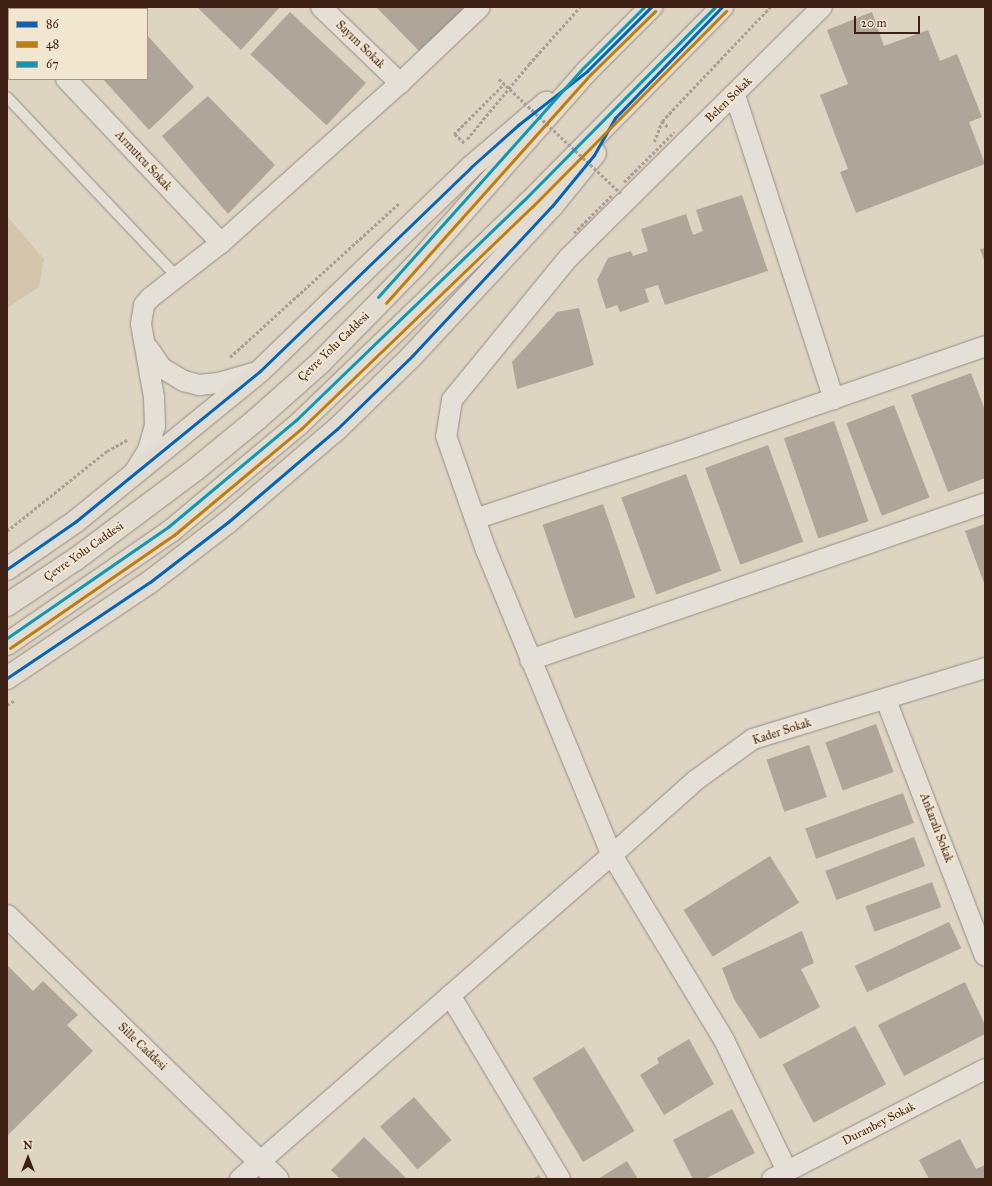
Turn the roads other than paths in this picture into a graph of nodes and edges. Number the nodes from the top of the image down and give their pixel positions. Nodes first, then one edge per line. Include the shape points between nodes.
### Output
1 (320, 7) edge
2 (480, 7) edge
3 (651, 7) edge
4 (722, 7) edge
5 (822, 7) edge
6 (588, 70) junction
7 (67, 80) edge
8 (400, 83) junction
9 (734, 95) junction
10 (7, 97) edge
11 (615, 118) junction
12 (221, 243) junction
13 (177, 277) junction
14 (145, 342) junction
15 (985, 346) edge
16 (260, 371) junction
17 (834, 399) junction
18 (128, 481) junction
19 (985, 503) edge
20 (475, 519) junction
21 (7, 569) edge
22 (7, 605) edge
23 (7, 644) edge
24 (530, 660) junction
25 (985, 668) edge
26 (7, 678) edge
27 (886, 700) junction
28 (612, 855) junction
29 (7, 916) edge
30 (985, 956) edge
31 (450, 996) junction
32 (985, 1069) edge
33 (258, 1161) junction
34 (780, 1175) edge
35 (240, 1179) edge
36 (276, 1179) edge
37 (560, 1179) edge

1 - 8 street, Sayım Sokak
2 - 8 street
3 - 6 highway, Çevre Yolu Caddesi
4 - 11 highway
5 - 9 street, Belen Sokak
6 - 16 highway via 518,125 471,167
6 - 22 highway, Çevre Yolu Caddesi via 416,265 314,368 189,475 76,559
7 - 12 street, Armutcu Sokak
8 - 12 street
9 - 17 street
9 - 20 street, Belen Sokak via 626,189 452,400 446,436
10 - 13 lane
11 - 23 highway via 391,336 259,459 171,531
11 - 26 highway via 594,154 552,206 412,356 337,429 228,522 156,577
12 - 13 street
13 - 14 street via 144,305 141,324
14 - 16 street via 162,368 184,381 199,385 218,383
14 - 18 street via 154,397 155,426 148,450
15 - 17 street
16 - 18 highway
17 - 20 street
18 - 21 highway
19 - 24 street
20 - 24 street, Belen Sokak
24 - 28 street, Belen Sokak
25 - 27 street, Kader Sokak
27 - 28 street, Kader Sokak via 753,740 696,780
27 - 30 street, Ankaralı Sokak
28 - 31 street, Kader Sokak
28 - 34 street, Belen Sokak via 724,1040
29 - 33 street, Sille Caddesi
31 - 33 street, Kader Sokak
31 - 37 street
32 - 34 street, Duranbey Sokak
33 - 35 street, Kader Sokak
33 - 36 street, Sille Caddesi

